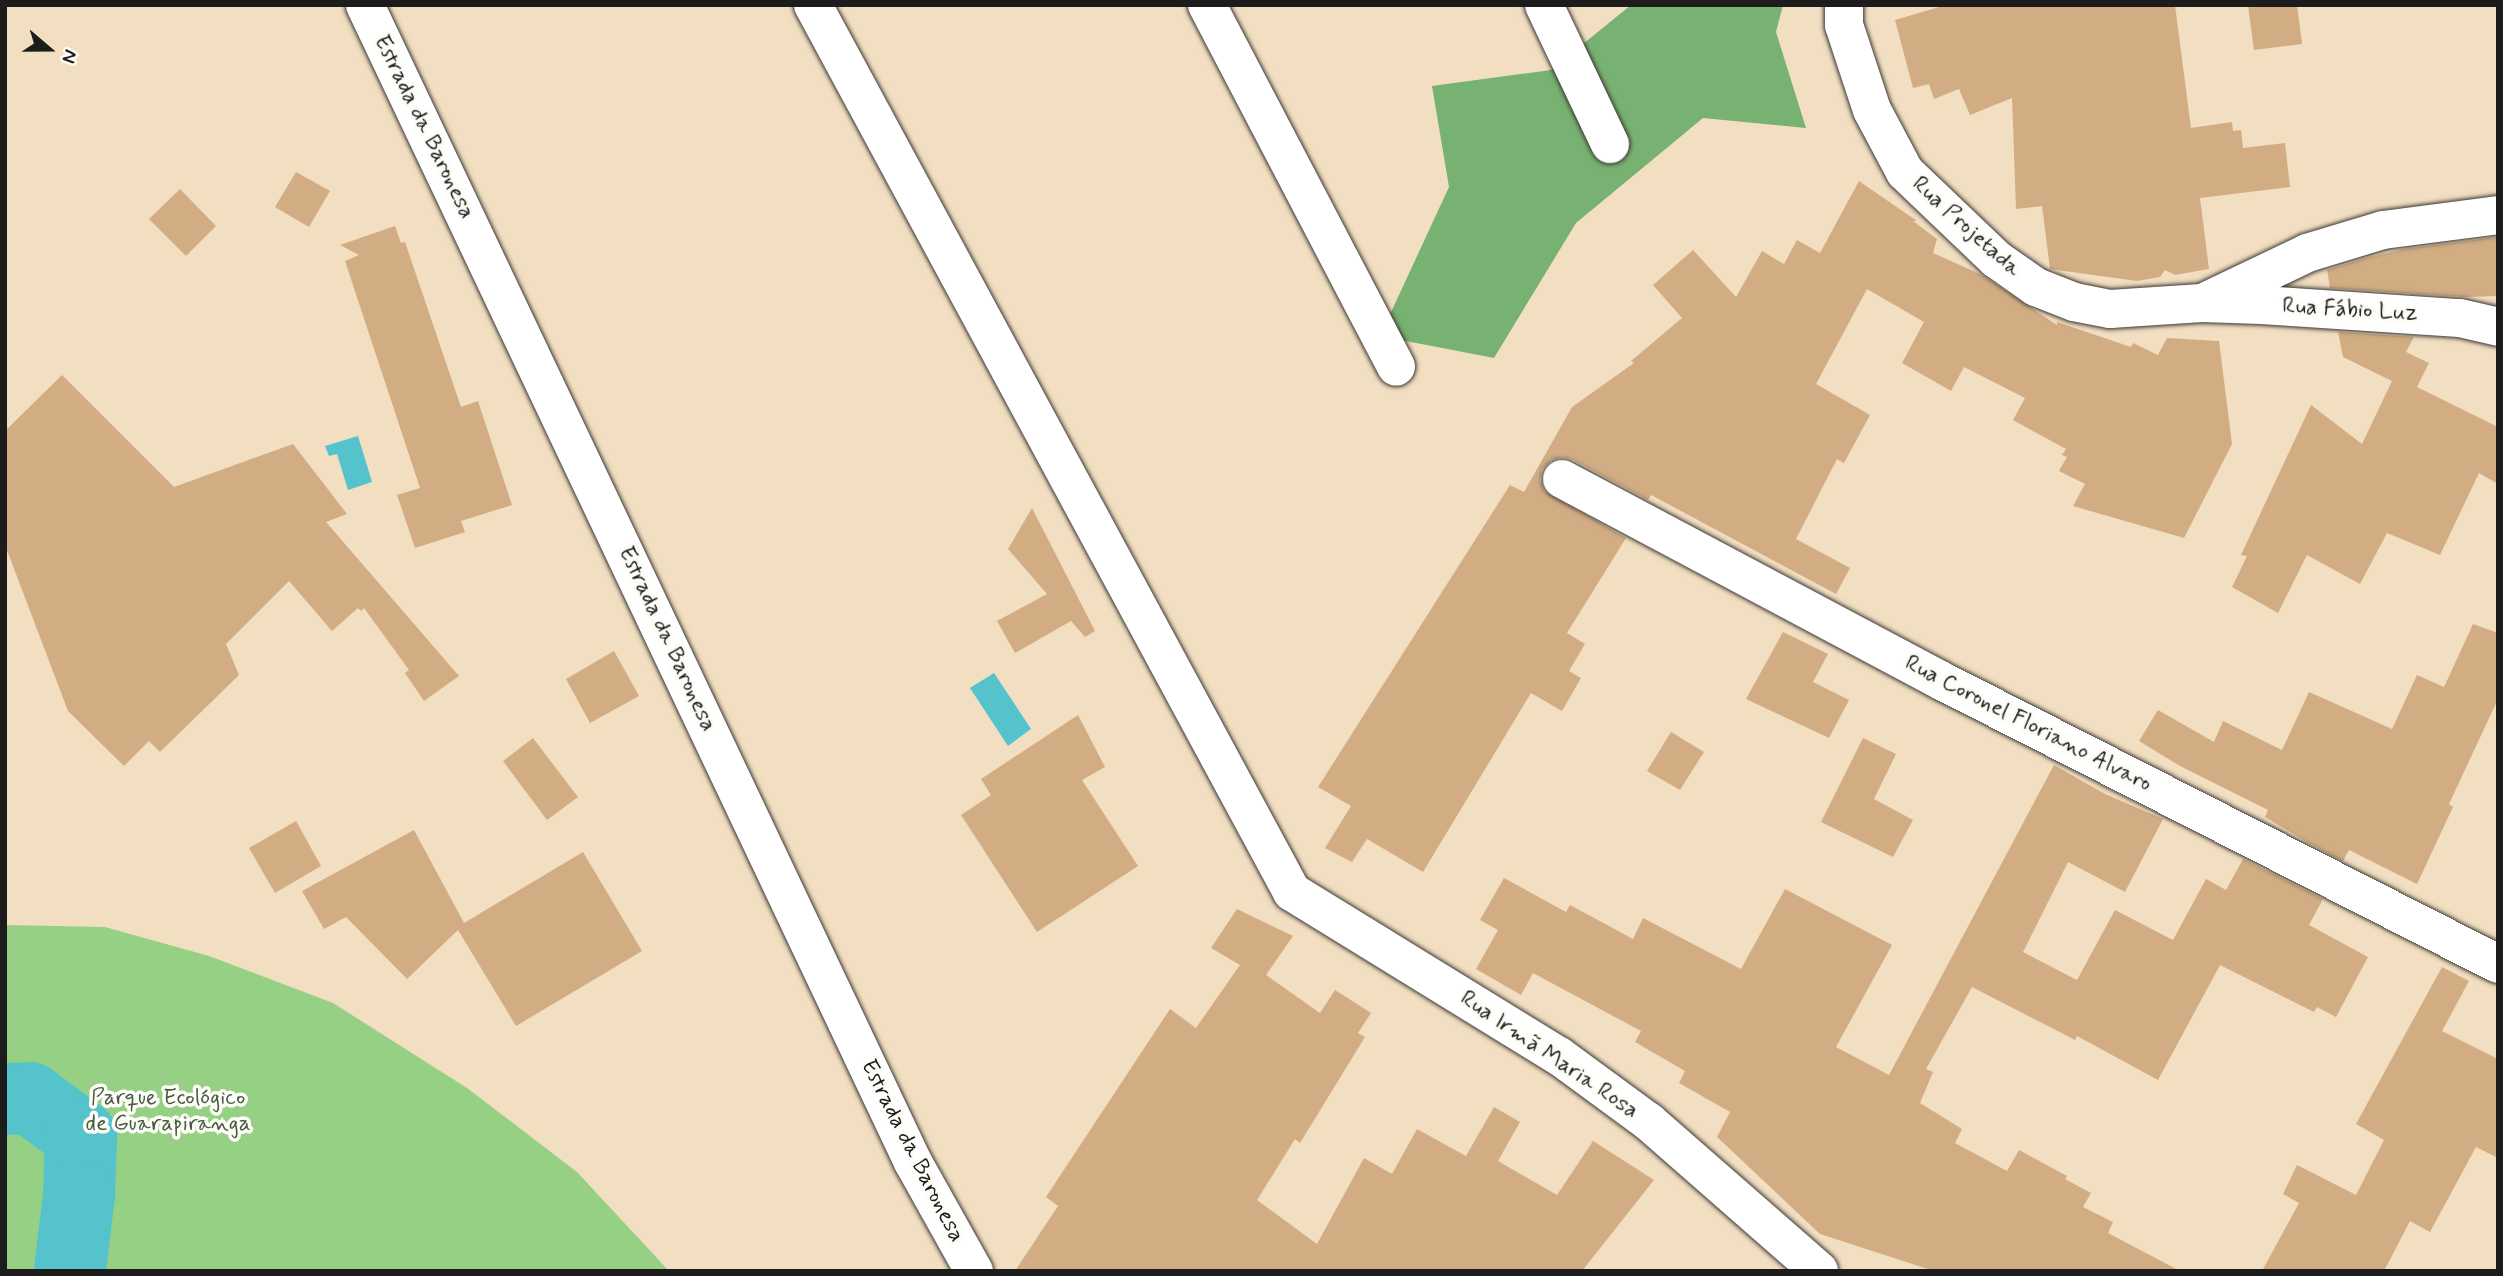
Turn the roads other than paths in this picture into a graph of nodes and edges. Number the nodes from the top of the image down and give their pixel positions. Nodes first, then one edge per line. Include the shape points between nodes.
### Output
1 (365, 5) edge
2 (813, 5) edge
3 (1207, 5) edge
4 (1544, 5) edge
5 (1844, 5) edge
6 (1610, 144) dead end
7 (2498, 215) edge
8 (2202, 303) junction
9 (2498, 327) edge
10 (1396, 367) dead end
11 (1562, 479) dead end
12 (2498, 964) edge
13 (1820, 1269) edge
14 (974, 1271) edge

1 - 14 street, Estrada da Baronesa via 913,1162
2 - 13 street, Rua Irmã Maria Rosa via 1293,892 1559,1056 1648,1122
3 - 10 street
4 - 6 street
5 - 8 street, Rua Projetada via 1844,25 1872,110 1905,172 1996,259 2036,286 2074,302 2110,309
7 - 8 street via 2383,230 2307,253
8 - 9 street, Rua Fábio Luz via 2460,318
11 - 12 street, Rua Coronel Floriano Alvaro via 1940,680

